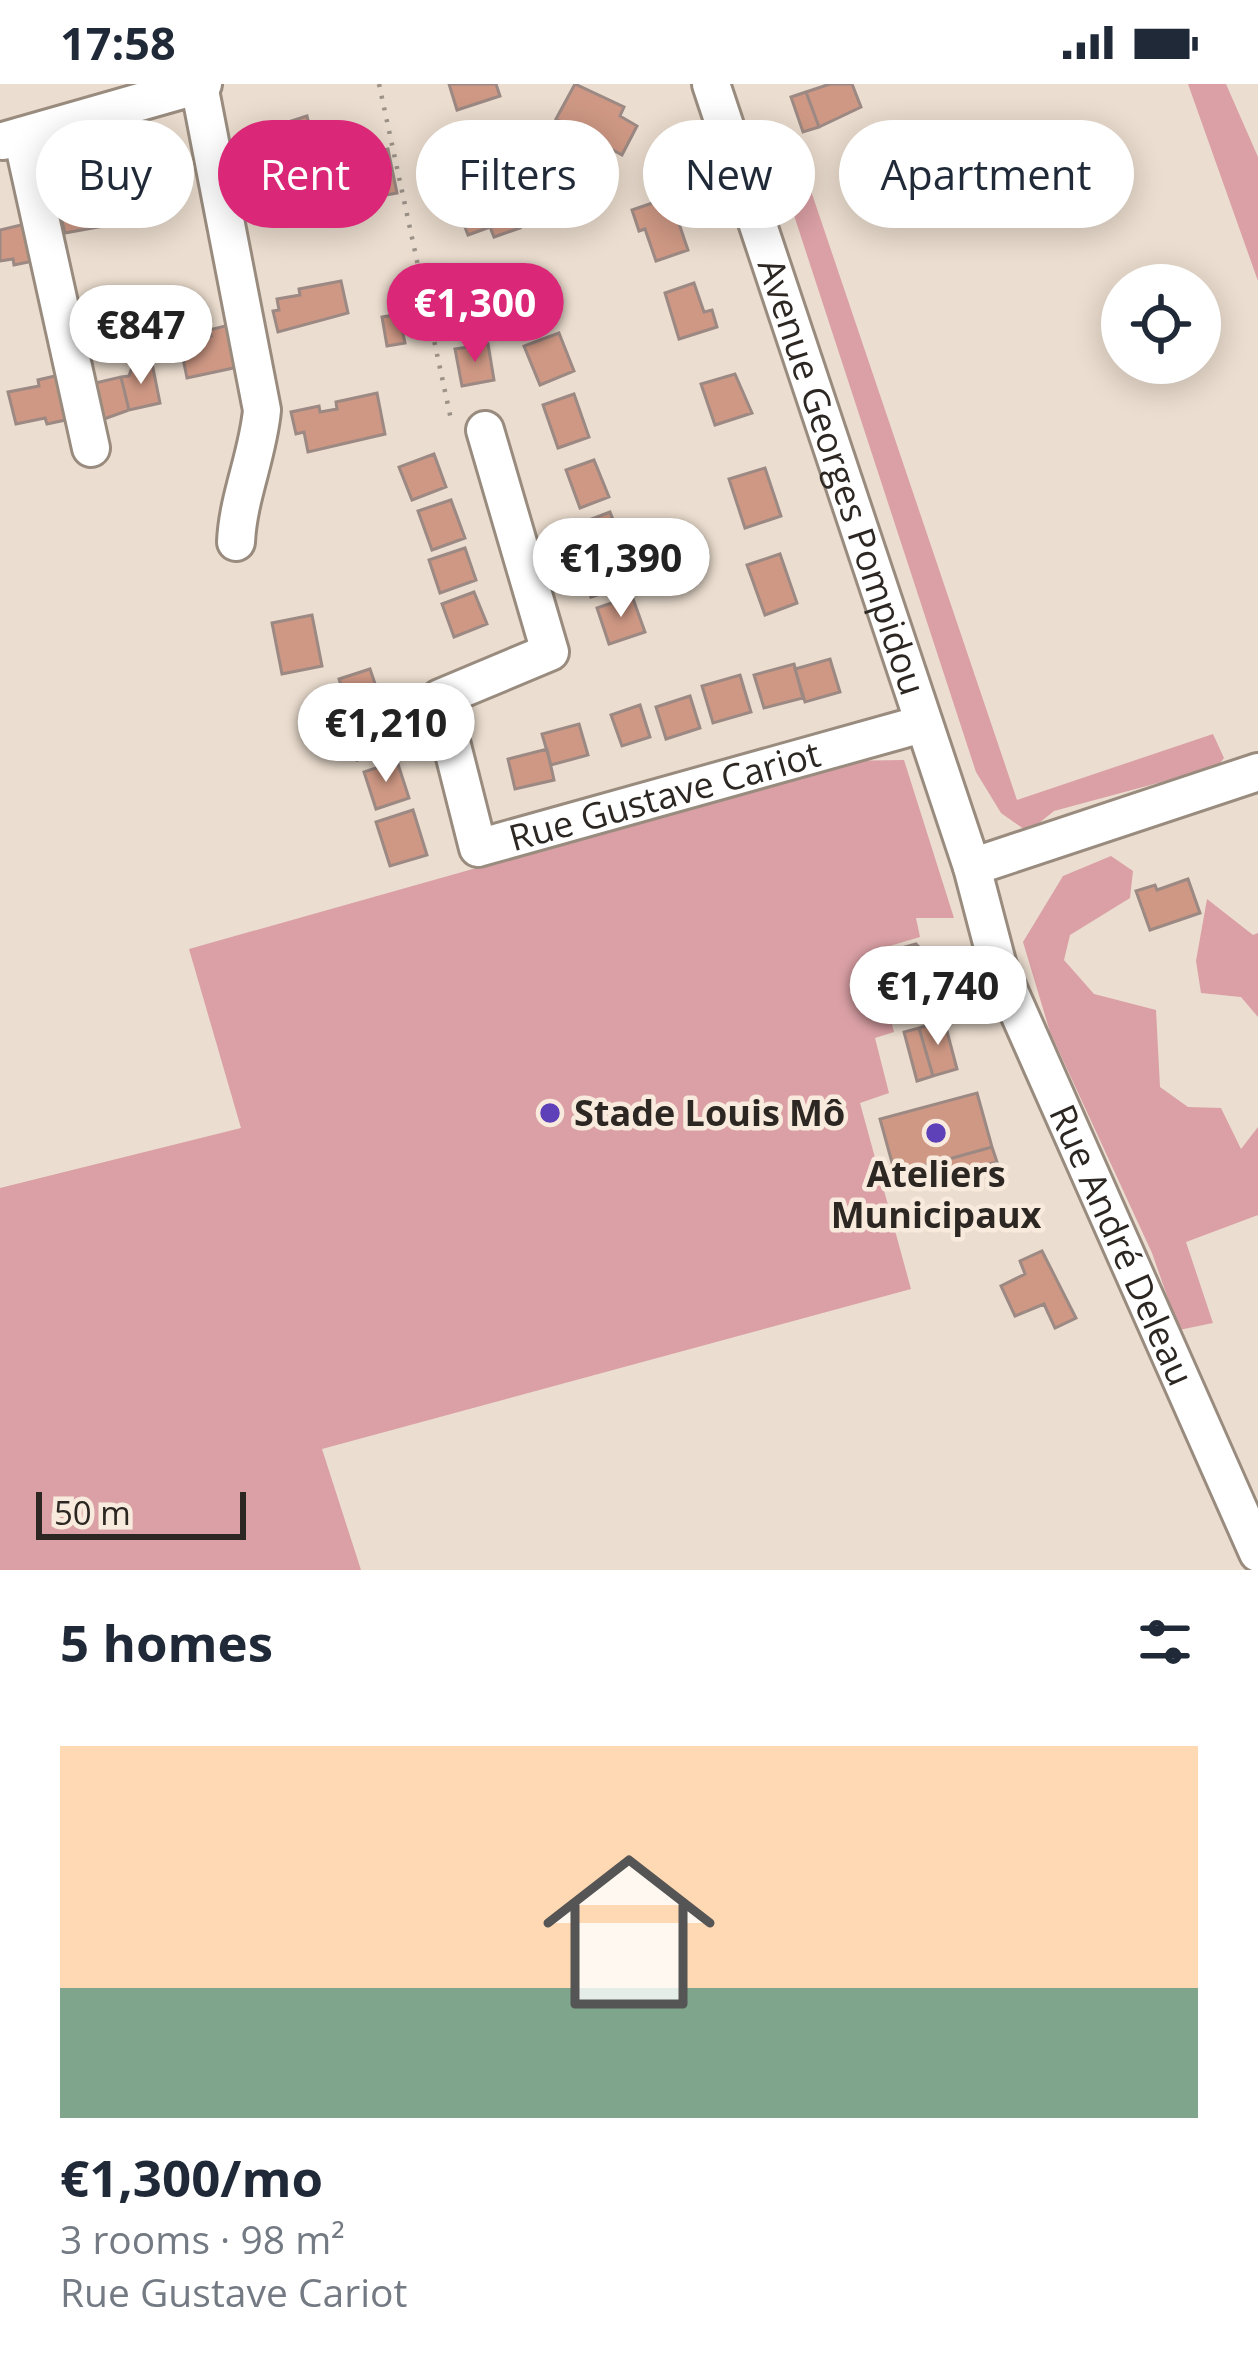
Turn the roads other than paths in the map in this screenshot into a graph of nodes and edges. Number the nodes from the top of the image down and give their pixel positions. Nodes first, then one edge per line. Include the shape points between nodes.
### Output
1 (215, 84) edge
2 (711, 84) edge
3 (201, 85) edge
4 (11, 139) edge
5 (274, 377) dead end
6 (485, 430) road end
7 (91, 448) dead end
8 (236, 542) dead end
9 (922, 724) junction
10 (1258, 772) edge
11 (972, 867) junction
12 (1258, 1553) edge

1 - 5 street
2 - 9 street, Avenue Georges Pompidou
3 - 4 street
3 - 8 street via 262,410
4 - 7 street
6 - 9 street, Rue Gustave Cariot via 550,652 440,698 478,848
9 - 11 street, Avenue Georges Pompidou
10 - 11 street
11 - 12 street, Rue André Deleau via 998,966

